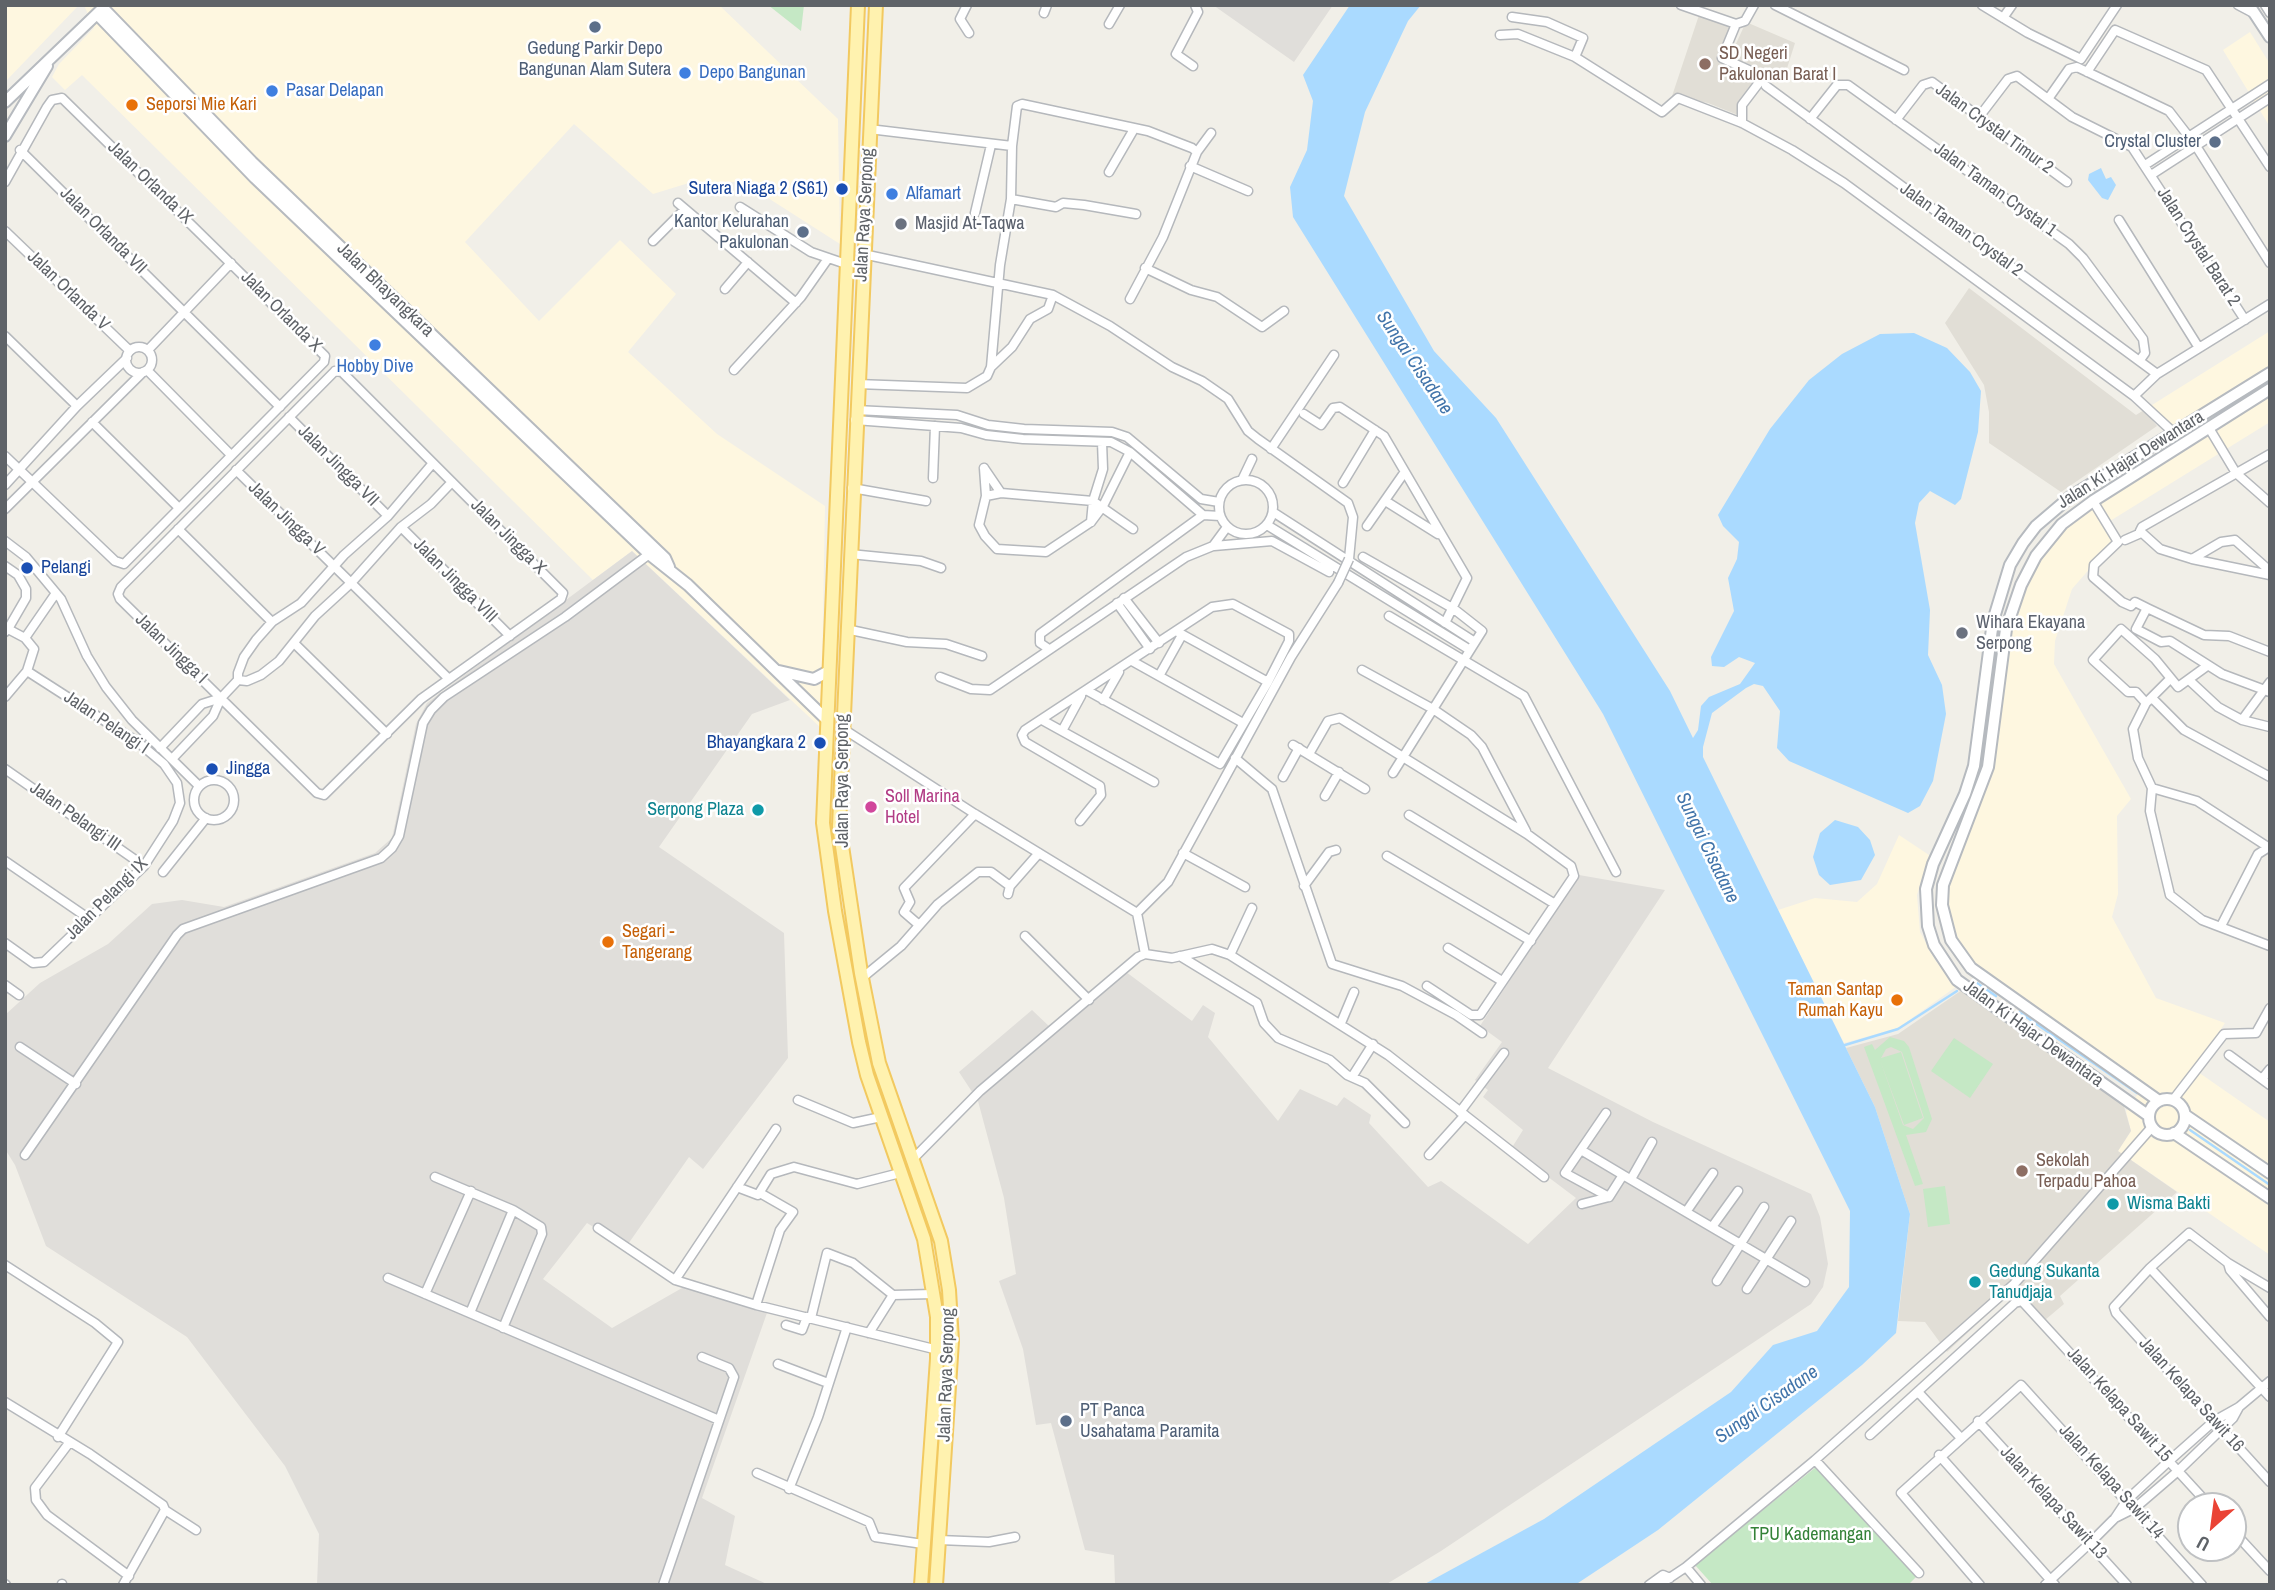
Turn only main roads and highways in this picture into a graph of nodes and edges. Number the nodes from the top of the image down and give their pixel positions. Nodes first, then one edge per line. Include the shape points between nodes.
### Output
1 (858, 5) edge
2 (876, 5) edge
3 (865, 995) junction
4 (851, 998) junction
5 (921, 1585) edge
6 (936, 1585) edge

1 - 4 main road, Jalan Raya Serpong via 823,823
2 - 3 main road, Jalan Raya Serpong via 839,826
3 - 4 main road
3 - 6 main road, Jalan Raya Serpong via 879,1063 941,1241 949,1290 952,1341
4 - 5 main road, Jalan Raya Serpong via 867,1075 924,1239 933,1294 938,1350

